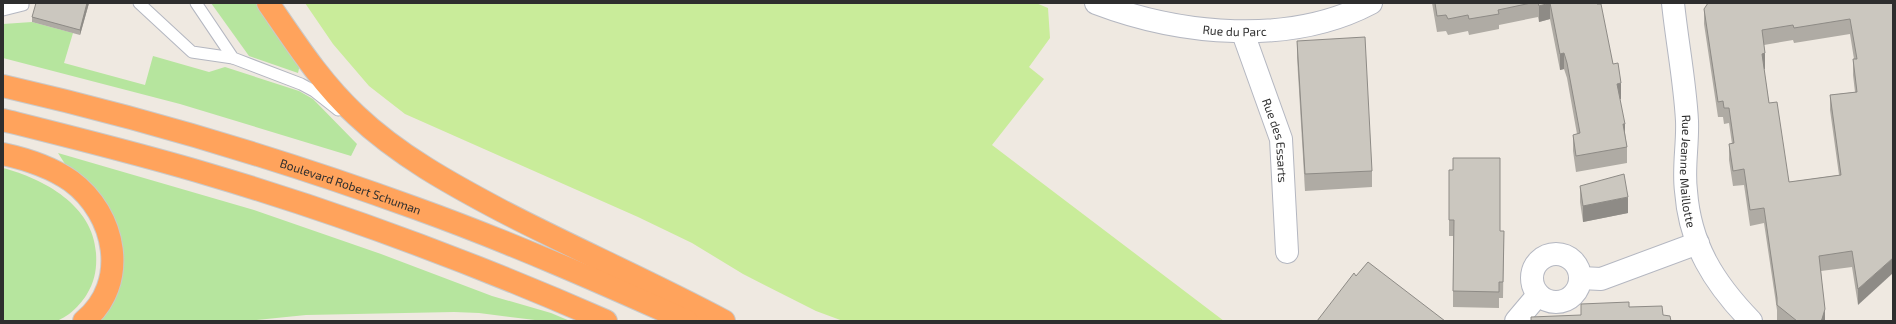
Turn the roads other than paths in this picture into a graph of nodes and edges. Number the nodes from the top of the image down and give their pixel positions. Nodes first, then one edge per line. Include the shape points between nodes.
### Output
1 (23, 3) edge
2 (139, 3) edge
3 (196, 3) edge
4 (268, 3) edge
5 (1096, 3) edge
6 (1371, 3) edge
7 (1673, 3) edge
8 (1124, 7) edge
9 (3, 10) edge
10 (1243, 33) junction
11 (234, 58) junction
12 (3, 86) edge
13 (3, 120) edge
14 (388, 143) junction
15 (3, 154) edge
16 (1698, 243) junction
17 (1287, 252) dead end
18 (1581, 278) junction
19 (1538, 295) junction
20 (84, 321) edge
21 (606, 321) edge
22 (687, 321) edge
23 (724, 321) edge
24 (1516, 321) edge
25 (1751, 321) edge

1 - 9 lane via 22,6
2 - 11 lane via 192,52
3 - 11 lane
4 - 14 highway via 328,85 355,114
5 - 8 street, Rue du Parc
6 - 10 street, Rue du Parc via 1361,9 1302,26
7 - 16 street, Rue Jeanne Maillotte via 1687,120 1685,190
8 - 10 street, Rue du Parc via 1159,21
10 - 17 street, Rue des Essarts via 1281,139
11 - 14 lane via 314,91 348,118
12 - 22 highway, Boulevard Robert Schuman via 148,122 331,178 534,254
13 - 21 highway via 170,163 296,201 370,226 489,272
14 - 23 highway via 469,194
15 - 20 highway via 44,167 71,181 93,204 102,220 110,241 112,271 109,285
16 - 18 street via 1601,279
16 - 25 street, Rue Jeanne Maillotte via 1705,261 1726,296
18 - 19 street via 1575,294 1561,302 1545,300
18 - 19 street via 1578,267 1570,258 1563,254 1547,255 1540,259 1532,273 1532,281
19 - 24 street

